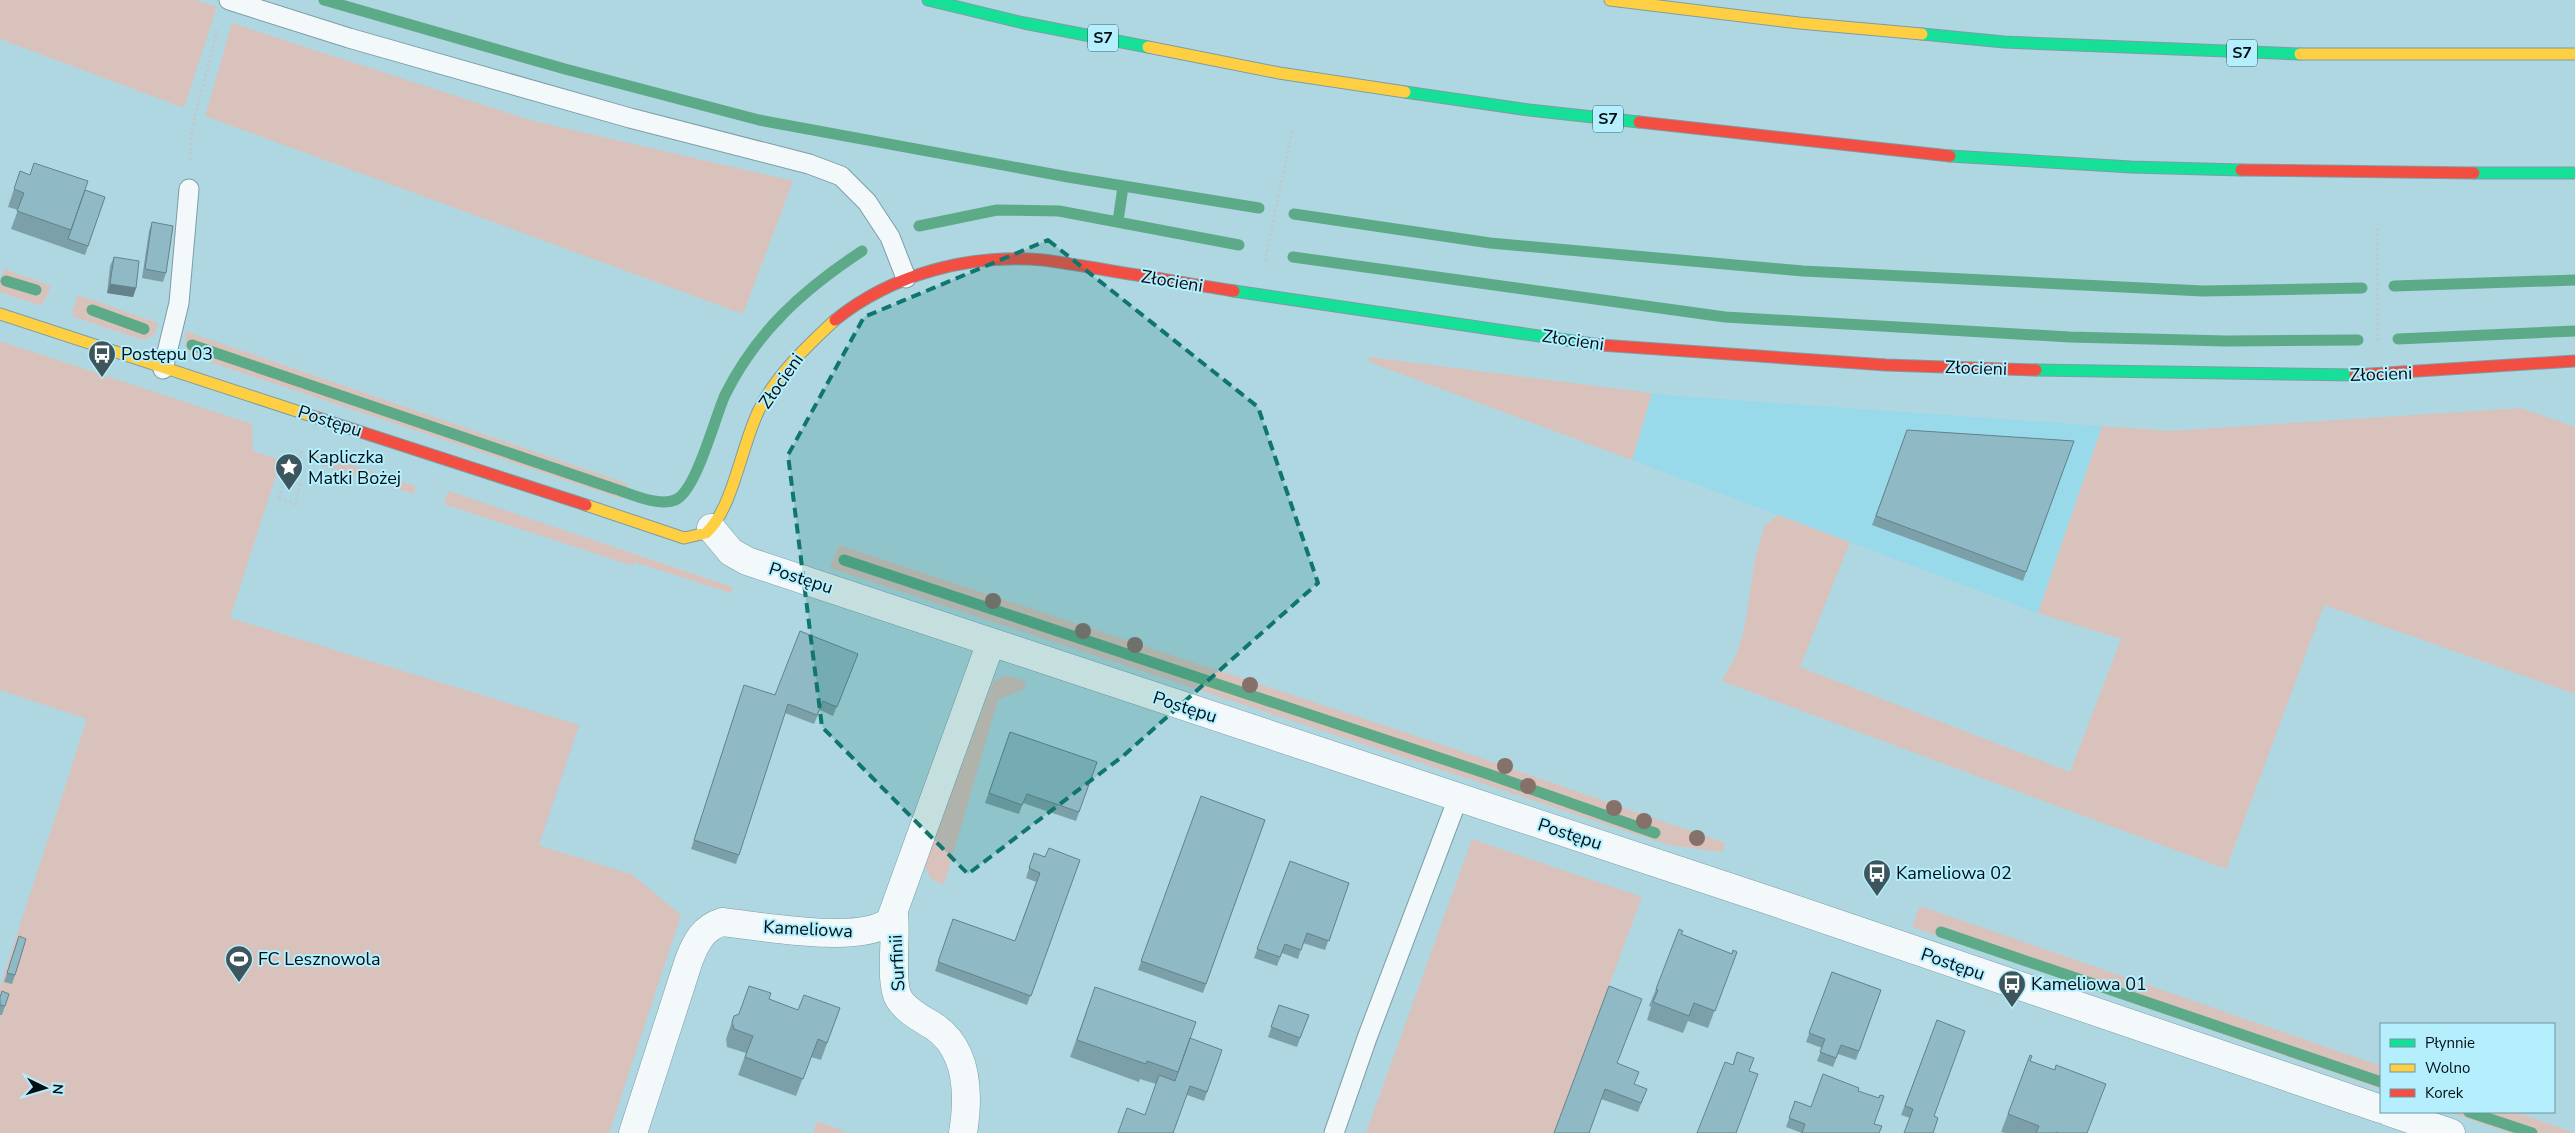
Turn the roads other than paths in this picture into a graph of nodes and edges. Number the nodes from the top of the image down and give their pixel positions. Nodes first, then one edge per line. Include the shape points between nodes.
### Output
1 (229, 0) edge
2 (928, 0) edge
3 (1610, 0) edge
4 (2575, 54) edge
5 (2575, 173) edge
6 (189, 188) road end
7 (906, 278) junction
8 (0, 314) edge
9 (2575, 361) edge
10 (164, 369) junction
11 (711, 528) junction
12 (990, 642) junction
13 (1458, 798) junction
14 (894, 915) junction
15 (2380, 1109) edge
16 (2392, 1113) edge
17 (633, 1133) edge
18 (963, 1133) edge
19 (1334, 1133) edge
20 (2452, 1133) edge

1 - 7 lane via 359,41 630,118 809,164 842,176 867,202 890,237
2 - 5 main road, S7 via 1024,23 1288,75 1529,110 1930,154 2131,167 2349,173
3 - 4 main road, S7 via 2004,42 2260,54
6 - 10 lane via 179,303
7 - 9 main road, Złocieni via 956,264 1015,258 1612,346 1886,365 2099,372 2379,375
7 - 11 main road, Złocieni via 847,310 806,345 791,364 760,409
8 - 10 main road, Postępu
10 - 11 main road, Postępu via 439,456 677,537 694,538
11 - 12 street, Postępu via 731,552 743,559
12 - 13 street, Postępu
12 - 14 street
13 - 15 street, Postępu
13 - 19 lane
14 - 17 street, Kameliowa via 883,926 845,934 722,922 710,926 696,941
14 - 18 street, Surfinii via 898,998 944,1033 955,1049 966,1086
16 - 20 street

